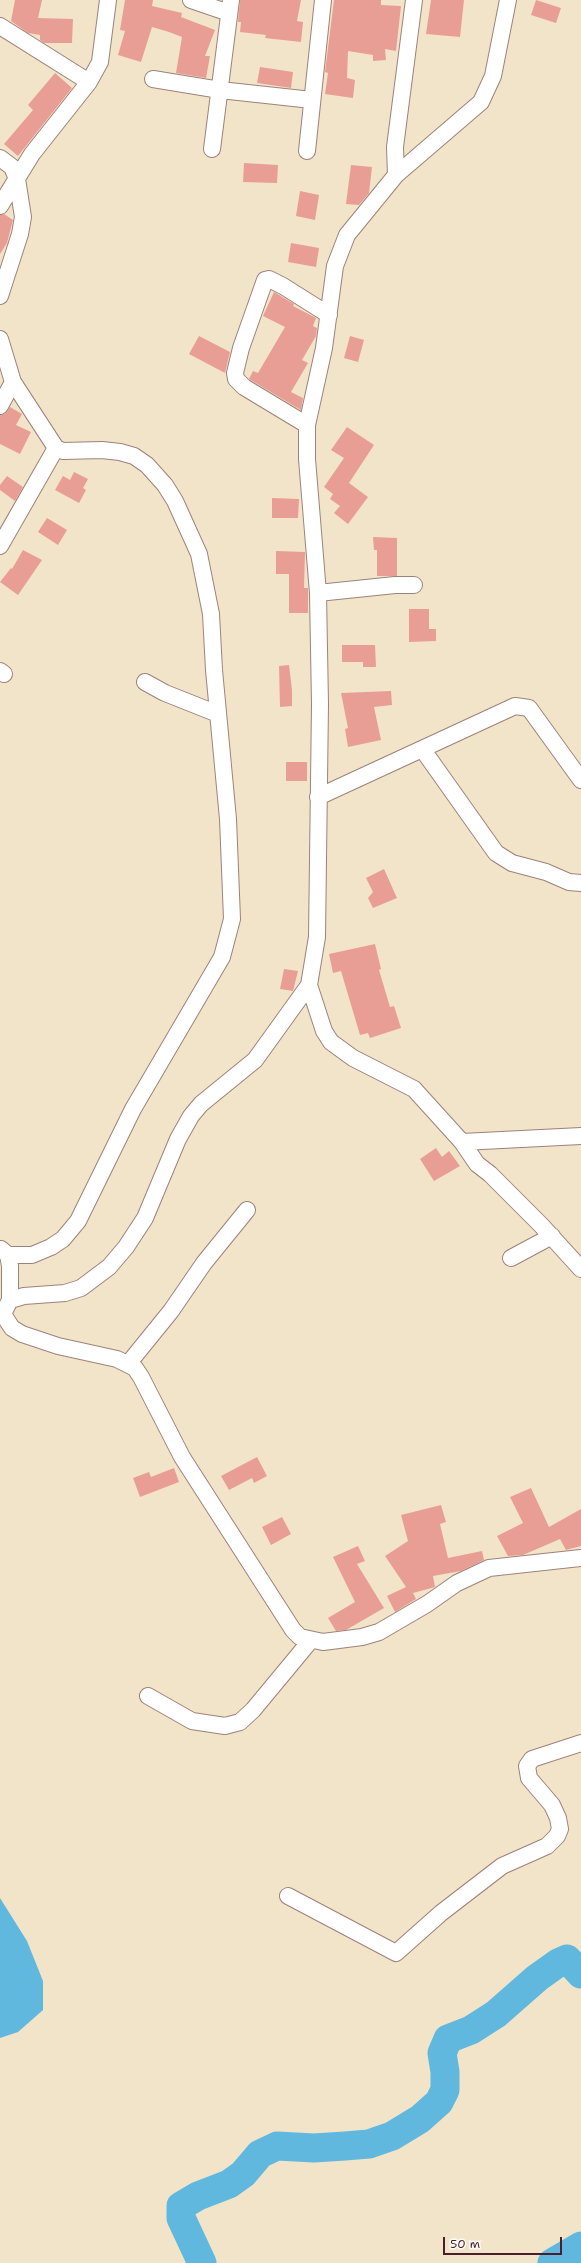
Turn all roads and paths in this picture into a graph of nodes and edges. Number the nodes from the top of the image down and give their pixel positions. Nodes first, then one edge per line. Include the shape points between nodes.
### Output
1 (108, 0) edge
2 (191, 0) edge
3 (323, 0) edge
4 (414, 0) edge
5 (508, 0) edge
6 (230, 6) edge
7 (0, 26) edge
8 (153, 79) dead end
9 (89, 82) junction
10 (220, 90) junction
11 (312, 100) junction
12 (212, 149) dead end
13 (307, 151) dead end
14 (0, 158) edge
15 (396, 175) junction
16 (17, 179) junction
17 (0, 206) edge
18 (0, 296) edge
19 (329, 315) junction
20 (0, 341) edge
21 (13, 382) junction
22 (0, 406) edge
23 (307, 425) junction
24 (56, 448) junction
25 (0, 546) edge
26 (414, 585) dead end
27 (318, 593) junction
28 (145, 682) dead end
29 (218, 714) junction
30 (423, 750) junction
31 (581, 780) edge
32 (318, 797) junction
33 (581, 883) edge
34 (309, 985) junction
35 (581, 1136) edge
36 (462, 1142) junction
37 (247, 1210) dead end
38 (552, 1236) junction
39 (4, 1252) edge
40 (511, 1258) dead end
41 (581, 1269) edge
42 (10, 1300) junction
43 (1, 1316) edge
44 (128, 1364) junction
45 (581, 1558) edge
46 (311, 1640) junction
47 (148, 1696) dead end
48 (581, 1743) edge
49 (288, 1896) dead end

1 - 9 street via 100,62
2 - 6 street
3 - 11 street
4 - 15 street via 395,147
5 - 15 street via 497,64 488,91 481,102
6 - 10 street
7 - 9 street
8 - 10 street
9 - 16 street via 76,95 32,154
10 - 11 street
10 - 12 street
11 - 13 street
14 - 16 street via 12,167
15 - 19 street via 347,235 335,266
16 - 17 street
16 - 18 street via 22,225
19 - 23 street
19 - 23 street via 283,286 269,279 265,280 235,373 236,379 244,387
20 - 21 street
21 - 22 street
21 - 24 street
23 - 27 street via 307,459
24 - 25 street
24 - 29 street via 63,451 111,451 134,456 147,465 175,501 199,554 205,575 211,614
26 - 27 street
27 - 32 street
28 - 29 street via 165,693
29 - 39 street via 228,819 232,919 222,957 133,1109 78,1221 63,1239 32,1255
30 - 31 street via 515,706 524,706 532,712
30 - 32 street
30 - 33 street via 496,853 512,863 546,872 569,882
32 - 34 street via 317,937
34 - 36 street via 324,1031 331,1042 353,1058 414,1089
34 - 42 street via 254,1060 201,1104 191,1116 178,1139 145,1218 109,1267 81,1288 65,1293 24,1296
35 - 36 street
36 - 38 street via 477,1164
37 - 44 street
38 - 40 street
38 - 41 street
39 - 42 street via 11,1272
42 - 43 street
43 - 44 street via 22,1334
44 - 46 street via 141,1377 182,1457 293,1630 300,1637
45 - 46 street via 490,1568 457,1583 379,1632 349,1640
46 - 47 street via 240,1722 224,1726 192,1721
48 - 49 street via 532,1759 527,1766 528,1778 552,1805 558,1818 560,1828 557,1836 547,1846 502,1866 441,1913 396,1953

